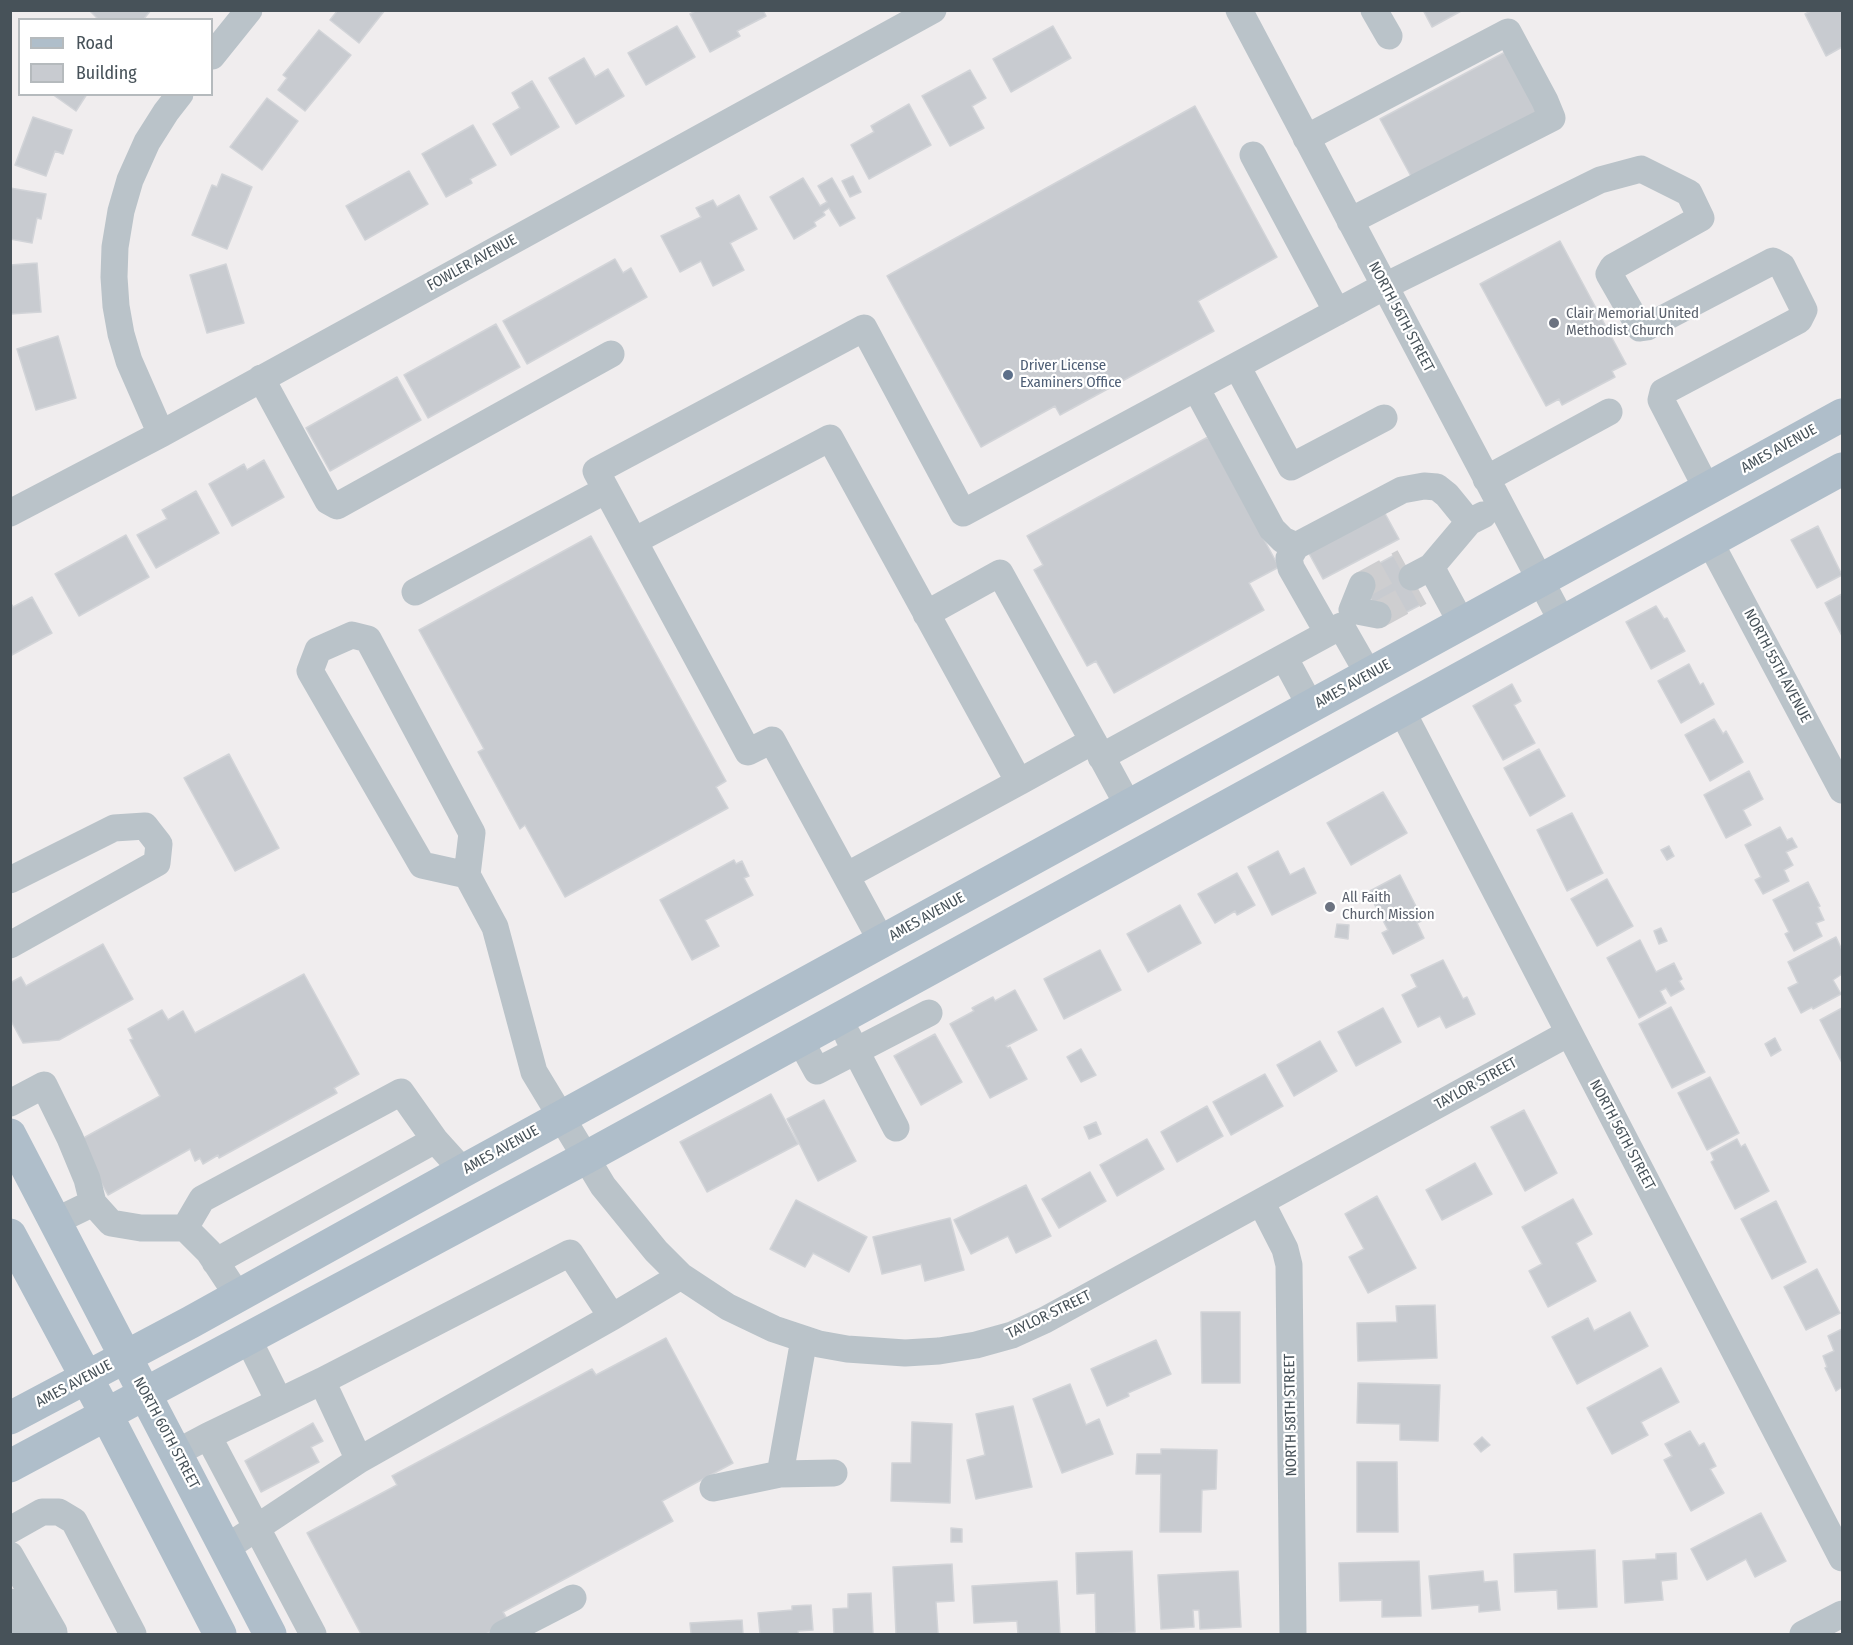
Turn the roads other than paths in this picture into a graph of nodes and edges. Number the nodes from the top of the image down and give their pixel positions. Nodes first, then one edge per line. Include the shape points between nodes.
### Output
1 (249, 10) edge
2 (933, 10) edge
3 (1239, 10) edge
4 (1374, 10) edge
5 (1389, 36) dead end
6 (213, 55) edge
7 (178, 96) edge
8 (1306, 138) junction
9 (1252, 155) dead end
10 (1350, 221) junction
11 (1385, 286) junction
12 (1337, 312) junction
13 (611, 354) dead end
14 (1237, 366) junction
15 (261, 378) junction
16 (1196, 388) junction
17 (1609, 412) dead end
18 (1842, 415) edge
19 (1384, 418) dead end
20 (161, 434) junction
21 (1842, 470) edge
22 (1486, 479) junction
23 (1707, 489) junction
24 (606, 490) junction
25 (1500, 506) junction
26 (10, 513) edge
27 (1469, 522) junction
28 (634, 542) junction
29 (1710, 542) junction
30 (1296, 546) junction
31 (1540, 581) junction
32 (415, 592) dead end
33 (1355, 612) junction
34 (926, 614) junction
35 (1563, 622) junction
36 (1462, 624) junction
37 (1284, 657) junction
38 (1369, 675) junction
39 (1311, 707) junction
40 (1402, 711) junction
41 (1097, 749) junction
42 (1019, 782) junction
43 (1842, 790) edge
44 (1129, 807) junction
45 (468, 875) junction
46 (846, 876) junction
47 (10, 880) edge
48 (882, 942) junction
49 (10, 945) edge
50 (929, 1013) dead end
51 (840, 1018) junction
52 (1569, 1034) junction
53 (800, 1040) junction
54 (856, 1051) junction
55 (10, 1103) edge
56 (561, 1118) junction
57 (896, 1128) dead end
58 (10, 1135) edge
59 (435, 1140) junction
60 (585, 1158) junction
61 (463, 1171) junction
62 (1261, 1202) junction
63 (93, 1203) junction
64 (56, 1221) junction
65 (185, 1228) junction
66 (10, 1235) edge
67 (215, 1262) junction
68 (681, 1276) junction
69 (237, 1296) junction
70 (612, 1317) junction
71 (248, 1339) junction
72 (804, 1339) junction
73 (126, 1356) junction
74 (86, 1378) junction
75 (322, 1381) junction
76 (145, 1394) junction
77 (279, 1401) junction
78 (106, 1414) junction
79 (10, 1418) edge
80 (208, 1436) junction
81 (176, 1453) junction
82 (359, 1460) junction
83 (10, 1466) edge
84 (834, 1473) dead end
85 (780, 1474) junction
86 (713, 1488) dead end
87 (256, 1529) junction
88 (10, 1530) edge
89 (226, 1548) junction
90 (10, 1555) edge
91 (1842, 1558) edge
92 (573, 1598) dead end
93 (10, 1602) edge
94 (1842, 1614) edge
95 (28, 1635) edge
96 (54, 1635) edge
97 (133, 1635) edge
98 (220, 1635) edge
99 (270, 1635) edge
100 (313, 1635) edge
101 (503, 1635) edge
102 (1293, 1635) edge
103 (1803, 1635) edge

1 - 6 street
2 - 15 street, FOWLER AVENUE
3 - 8 street, NORTH 56TH STREET
4 - 5 street
7 - 20 street via 147,142 130,180 115,248 114,277 121,334
8 - 10 street, NORTH 56TH STREET
8 - 10 street via 1508,32 1545,101 1552,118
9 - 12 street
10 - 11 street, NORTH 56TH STREET
11 - 12 street
11 - 22 street, NORTH 56TH STREET
11 - 23 street via 1600,180 1641,168 1689,193 1701,218 1613,267 1610,274 1640,328 1773,261 1782,266 1804,310 1799,320 1663,392 1661,400
12 - 14 street
13 - 15 street via 337,506 328,501
14 - 16 street
14 - 19 street via 1291,467
15 - 20 street, FOWLER AVENUE
16 - 24 street via 963,513 864,328 596,471
16 - 30 street via 1272,529
17 - 22 street
18 - 23 main road, AMES AVENUE
20 - 26 street, FOWLER AVENUE
21 - 29 main road
22 - 25 street, NORTH 56TH STREET
23 - 31 main road, AMES AVENUE
24 - 28 street
24 - 32 street
25 - 27 street
25 - 31 street, NORTH 56TH STREET
27 - 30 street via 1447,495 1437,487 1424,486 1402,490
27 - 36 street via 1418,574
28 - 34 street via 830,438
28 - 46 street via 748,752 772,740
29 - 35 main road
29 - 43 street, NORTH 55TH AVENUE
30 - 33 street via 1289,558 1291,568
31 - 35 street, NORTH 56TH STREET
31 - 36 main road, AMES AVENUE
33 - 37 street
33 - 38 street
34 - 41 street via 1000,573
34 - 42 street
35 - 40 main road
36 - 38 main road, AMES AVENUE
37 - 39 street
37 - 41 street
38 - 39 main road, AMES AVENUE
39 - 44 main road, AMES AVENUE
40 - 51 main road
40 - 52 street, NORTH 56TH STREET
41 - 42 street
41 - 44 street
42 - 46 street
44 - 48 main road, AMES AVENUE
45 - 45 street via 472,833 368,639 352,635 318,650 310,671 422,865
45 - 56 street, TAYLOR STREET via 495,927 534,1072
46 - 48 street
47 - 49 street via 114,828 146,826 159,844 157,863
48 - 56 main road, AMES AVENUE
50 - 54 street
51 - 53 main road
51 - 54 street
52 - 62 street, TAYLOR STREET
52 - 91 street, NORTH 56TH STREET
53 - 54 street via 818,1071
53 - 60 main road
54 - 57 street
55 - 63 street via 44,1085 70,1138
56 - 60 street, TAYLOR STREET
56 - 61 main road, AMES AVENUE
58 - 64 main road, NORTH 60TH STREET
59 - 61 street
59 - 65 street via 401,1092 202,1199
59 - 67 street
60 - 68 street, TAYLOR STREET via 627,1216
60 - 71 main road
61 - 69 main road, AMES AVENUE
62 - 72 street, TAYLOR STREET via 1045,1320 1003,1338 967,1347 905,1353 848,1349
62 - 102 street, NORTH 58TH STREET via 1289,1265
63 - 64 street
63 - 65 street via 111,1223
64 - 73 main road, NORTH 60TH STREET
65 - 67 street
66 - 74 main road
67 - 69 street
68 - 70 street
68 - 72 street, TAYLOR STREET via 728,1307
69 - 73 main road, AMES AVENUE
70 - 75 street via 570,1253
70 - 82 street
71 - 76 main road
71 - 77 street
72 - 85 street
73 - 74 main road, AMES AVENUE
73 - 76 main road, NORTH 60TH STREET
74 - 78 main road
74 - 79 main road, AMES AVENUE
75 - 77 street
75 - 82 street
76 - 78 main road
76 - 81 main road, NORTH 60TH STREET
77 - 80 street
78 - 83 main road
78 - 98 main road
80 - 81 street
80 - 87 street
81 - 89 main road, NORTH 60TH STREET
82 - 87 street
84 - 85 street
85 - 86 street
87 - 89 street
87 - 100 street
88 - 97 street via 42,1512 59,1512 74,1521
89 - 99 main road, NORTH 60TH STREET
90 - 96 street
92 - 101 street
93 - 95 street
94 - 103 street

